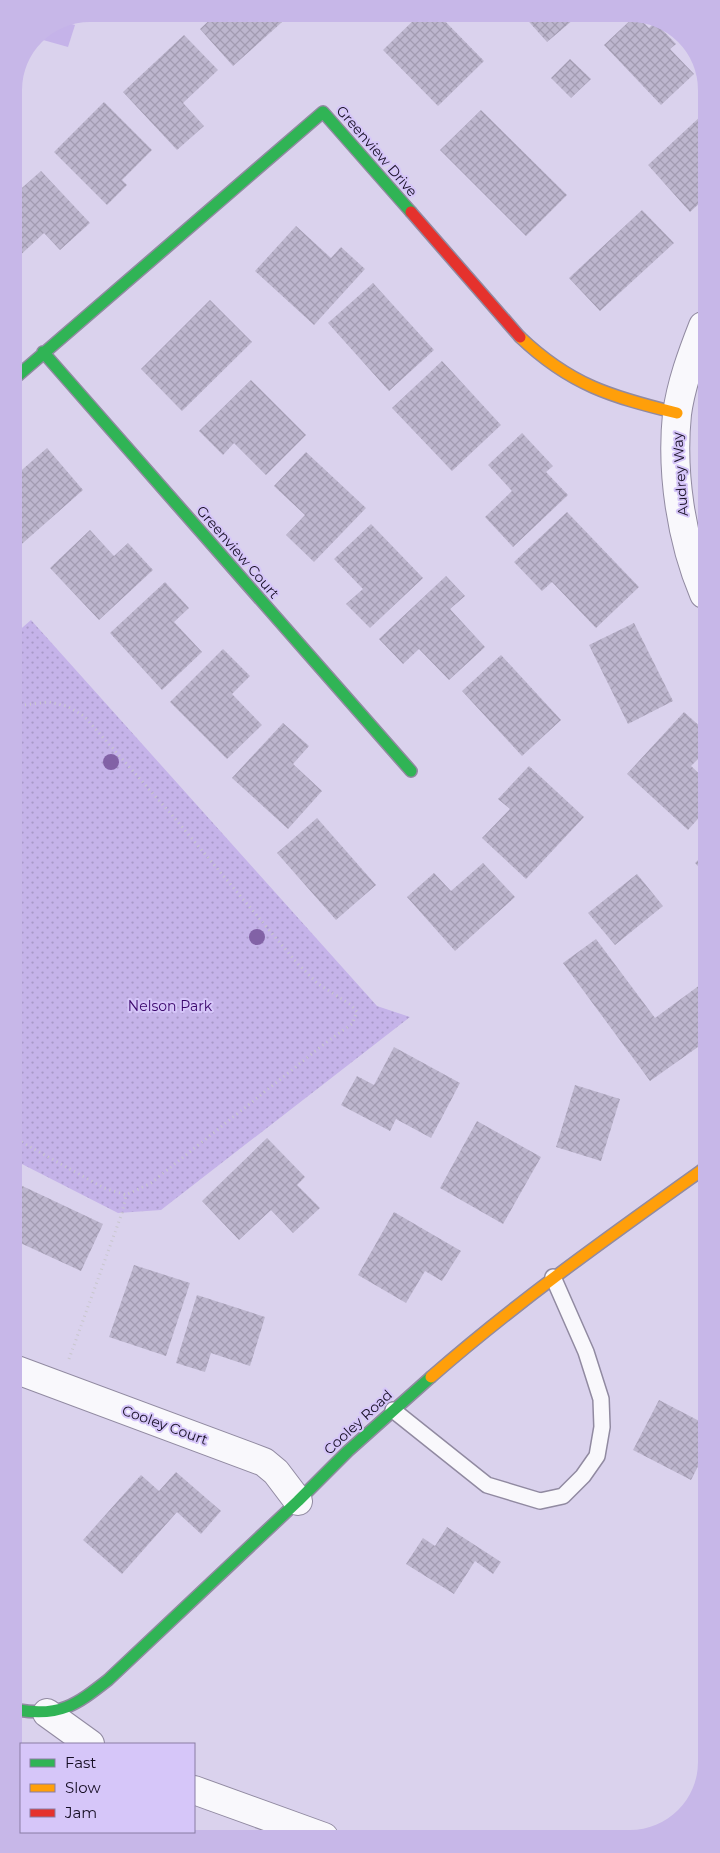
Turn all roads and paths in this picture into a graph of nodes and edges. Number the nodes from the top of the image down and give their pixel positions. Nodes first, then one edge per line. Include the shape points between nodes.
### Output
1 (698, 341) edge
2 (43, 352) junction
3 (23, 370) edge
4 (678, 413) junction
5 (698, 578) edge
6 (23, 705) edge
7 (411, 771) dead end
8 (22, 1143) edge
9 (698, 1173) edge
10 (126, 1195) junction
11 (553, 1277) junction
12 (22, 1372) edge
13 (59, 1386) junction
14 (393, 1410) junction
15 (298, 1501) junction
16 (22, 1711) edge
17 (47, 1713) junction
18 (89, 1743) edge
19 (195, 1790) edge
20 (302, 1830) edge

1 - 4 street, Audrey Way
2 - 3 street, Greenview Drive
2 - 4 street, Greenview Drive via 322,112 540,356 592,388 620,399
2 - 7 street, Greenview Court
4 - 5 street, Audrey Way via 676,449 682,521 688,552
6 - 10 path via 48,702 67,706 84,716 297,963 317,983 357,1012 352,1024 151,1183
8 - 10 path via 104,1188
9 - 11 street, Cooley Road
10 - 13 path
11 - 14 street, Cooley Road
11 - 14 lane via 586,1352 601,1399 602,1427 597,1456 563,1496 540,1501 487,1485
12 - 13 street, Cooley Court
13 - 15 street, Cooley Court via 264,1462
14 - 15 street, Cooley Road
15 - 17 street, Cooley Road via 108,1680 74,1704 61,1711
16 - 17 street
17 - 18 street
19 - 20 street

